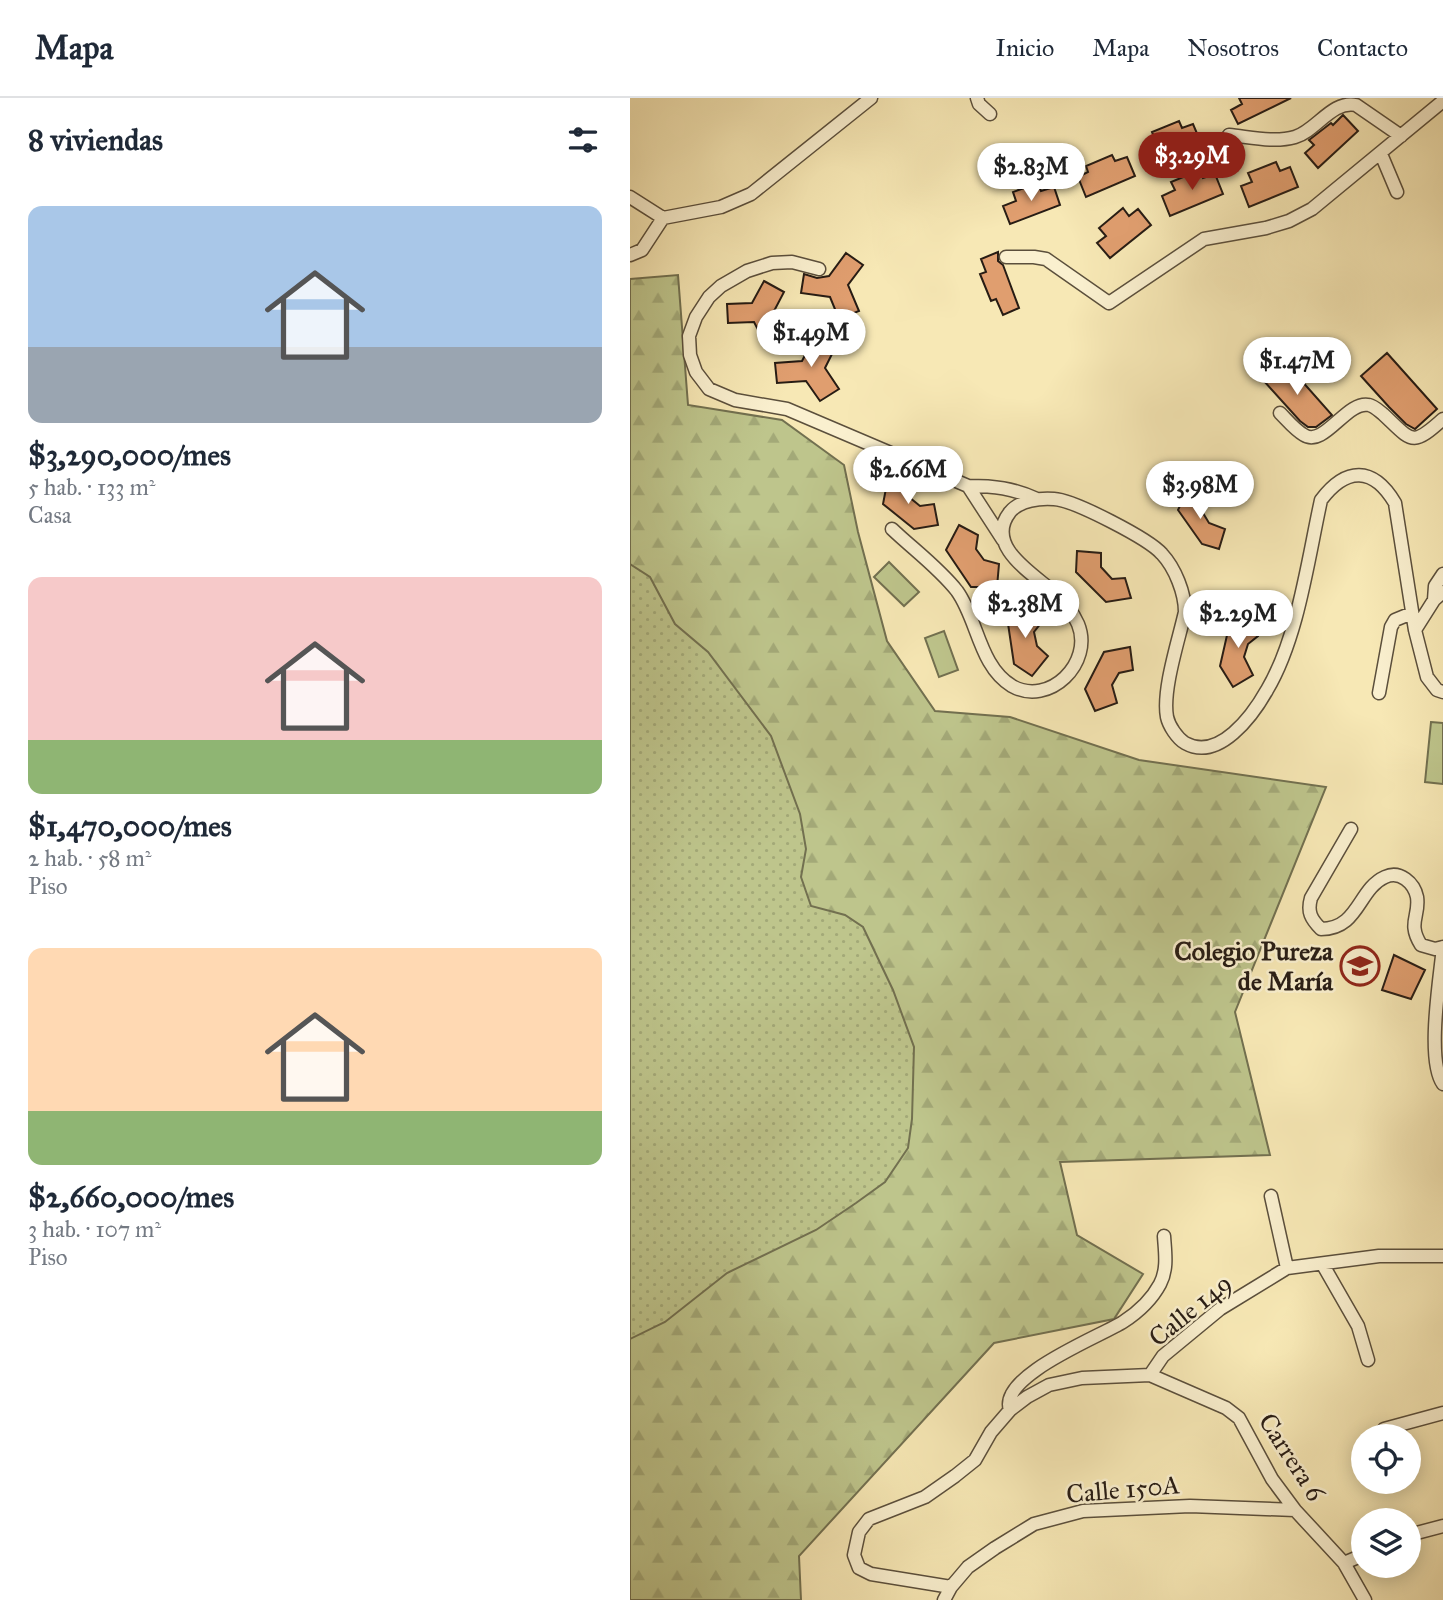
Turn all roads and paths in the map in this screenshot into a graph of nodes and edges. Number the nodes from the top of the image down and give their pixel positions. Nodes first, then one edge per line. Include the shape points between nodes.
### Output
1 (870, 98) edge
2 (977, 98) edge
3 (1443, 101) edge
4 (990, 114) dead end
5 (1229, 135) dead end
6 (1401, 136) junction
7 (1381, 154) junction
8 (1397, 192) dead end
9 (630, 197) edge
10 (663, 218) junction
11 (630, 255) edge
12 (1006, 257) dead end
13 (819, 269) dead end
14 (1280, 413) dead end
15 (1443, 419) edge
16 (968, 486) junction
17 (1037, 499) junction
18 (892, 529) dead end
19 (1003, 540) junction
20 (1443, 575) edge
21 (1438, 596) edge
22 (1412, 613) junction
23 (1415, 630) junction
24 (1443, 692) edge
25 (1379, 694) dead end
26 (1351, 829) dead end
27 (1443, 947) edge
28 (1443, 1084) edge
29 (1271, 1196) dead end
30 (1164, 1236) dead end
31 (1443, 1256) edge
32 (1323, 1265) junction
33 (1287, 1268) junction
34 (1368, 1360) dead end
35 (1150, 1376) junction
36 (1010, 1410) junction
37 (1443, 1413) edge
38 (1402, 1424) edge
39 (1295, 1510) junction
40 (1443, 1526) edge
41 (1421, 1532) edge
42 (1351, 1560) edge
43 (1344, 1563) junction
44 (951, 1587) junction
45 (944, 1600) edge
46 (1365, 1600) edge

1 - 10 street via 751,194 721,207
2 - 4 street
3 - 6 street
5 - 6 street via 1271,140 1297,137 1347,104 1356,105
6 - 7 street
7 - 8 street
7 - 12 street via 1312,209 1278,225 1204,239 1109,303 1046,259
9 - 10 street
10 - 11 street via 642,250
13 - 16 street via 793,262 772,263 721,285 696,317 689,335 696,372 709,389 735,400 787,408
14 - 15 street via 1310,438 1360,406 1377,409 1415,440
16 - 17 street via 1015,489
16 - 19 street
17 - 19 street via 1009,514
17 - 22 street via 1057,499 1099,516 1156,548 1170,565 1185,598 1185,612 1166,698 1167,718 1183,742 1197,747 1213,745 1232,734 1269,688 1292,630 1321,500 1333,484 1351,475 1371,476 1395,503
18 - 19 street via 957,592 996,673 1022,691 1042,692 1068,675 1077,660 1079,626 1057,595 1021,566
20 - 21 street via 1435,586
21 - 23 street
22 - 23 street
22 - 25 street via 1395,620 1391,627
23 - 24 street via 1427,677
26 - 27 street via 1311,898 1308,910 1313,921 1321,929 1337,927 1356,911 1374,883 1397,874 1407,879 1417,899 1413,920 1421,944
27 - 28 street via 1435,1068
29 - 33 street
30 - 36 street via 1166,1267 1161,1284 1141,1309 1037,1368 1010,1395
31 - 32 street, Calle 149 via 1379,1256
32 - 33 street, Calle 149
32 - 34 street via 1358,1326
33 - 35 street, Calle 149 via 1220,1308 1163,1356
35 - 36 street, Calle 149 via 1082,1378 1049,1385
35 - 39 street, Carrera 6 via 1239,1418 1272,1479
36 - 44 street, Calle 149 via 975,1460 925,1497 869,1519 859,1532 854,1555 859,1568
37 - 38 street
39 - 43 street, Carrera 6
39 - 44 street, Calle 150A via 1191,1506 1083,1511 1034,1524 968,1567
40 - 41 street
42 - 43 street
43 - 46 street, Carrera 6
44 - 45 street, Calle 150A

